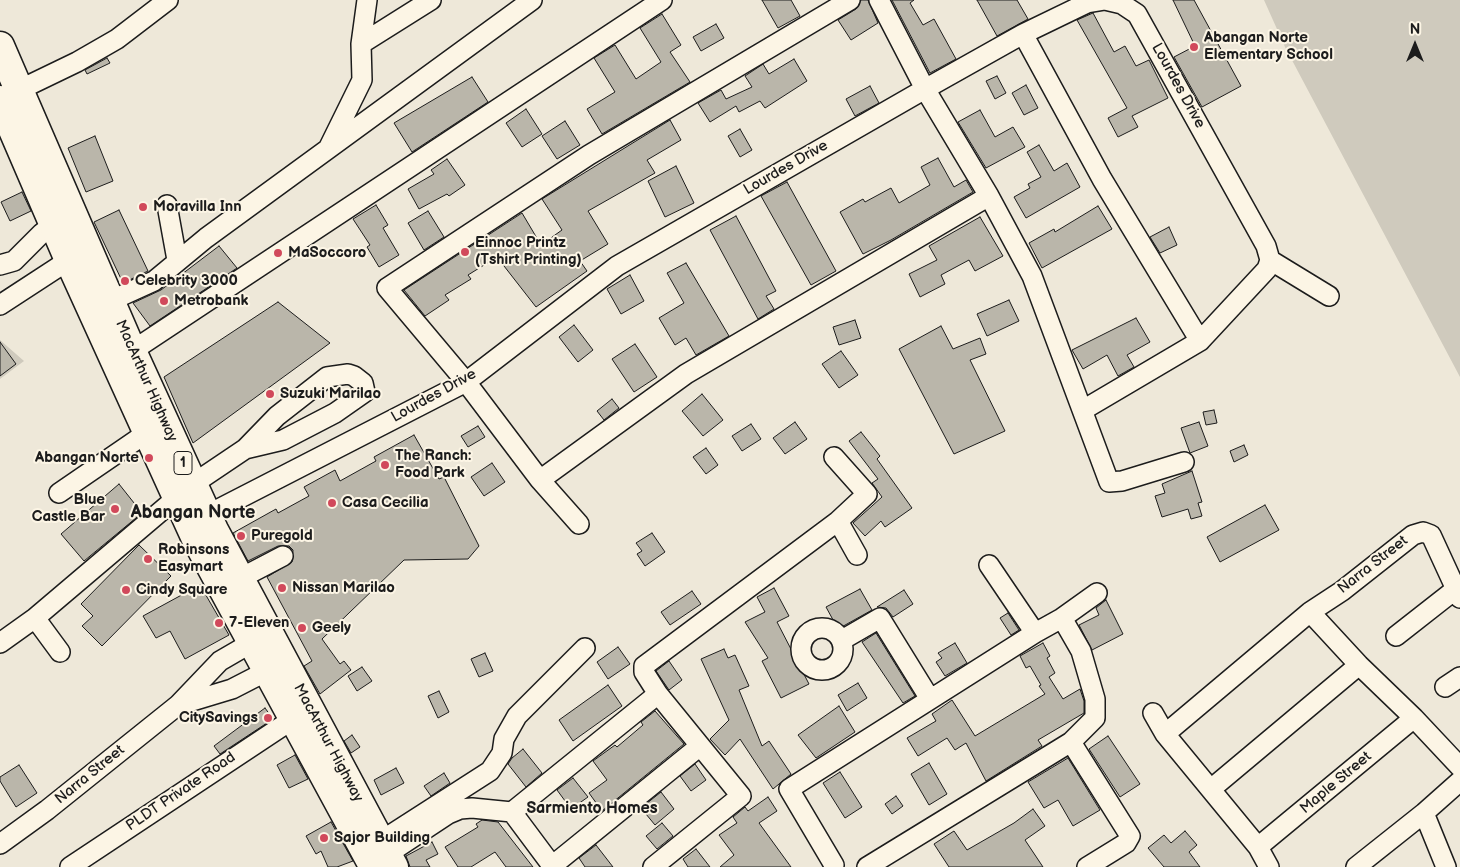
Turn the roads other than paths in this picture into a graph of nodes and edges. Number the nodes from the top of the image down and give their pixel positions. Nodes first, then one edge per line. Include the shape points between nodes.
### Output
1 (168, 0) edge
2 (367, 0) edge
3 (431, 0) edge
4 (532, 0) edge
5 (662, 0) edge
6 (850, 0) edge
7 (879, 0) edge
8 (1023, 34) junction
9 (361, 44) junction
10 (0, 46) edge
11 (926, 88) junction
12 (10, 95) edge
13 (326, 153) junction
14 (989, 196) junction
15 (167, 205) dead end
16 (62, 218) junction
17 (79, 257) junction
18 (177, 260) junction
19 (1270, 260) junction
20 (0, 265) edge
21 (1329, 296) dead end
22 (0, 305) edge
23 (101, 305) junction
24 (1200, 341) junction
25 (132, 351) junction
26 (466, 382) junction
27 (1083, 410) junction
28 (148, 432) junction
29 (245, 449) junction
30 (834, 457) dead end
31 (1184, 462) dead end
32 (540, 480) junction
33 (185, 491) junction
34 (59, 493) dead end
35 (207, 515) junction
36 (838, 520) junction
37 (579, 524) dead end
38 (857, 555) dead end
39 (283, 556) dead end
40 (989, 565) dead end
41 (239, 579) junction
42 (1097, 593) dead end
43 (1458, 593) edge
44 (1310, 612) junction
45 (35, 618) junction
46 (1062, 618) junction
47 (1035, 633) junction
48 (1396, 636) dead end
49 (842, 640) dead end
50 (250, 643) junction
51 (0, 644) edge
52 (586, 648) dead end
53 (60, 652) dead end
54 (1359, 665) junction
55 (267, 671) junction
56 (658, 694) junction
57 (930, 699) junction
58 (178, 705) junction
59 (1153, 713) dead end
60 (1414, 718) junction
61 (293, 719) junction
62 (1165, 734) junction
63 (1071, 742) junction
64 (700, 746) junction
65 (1460, 767) edge
66 (1460, 781) edge
67 (1212, 789) junction
68 (512, 812) junction
69 (1424, 813) junction
70 (0, 844) edge
71 (1258, 848) junction
72 (379, 860) edge
73 (552, 866) edge
74 (833, 866) edge
75 (1361, 866) edge
76 (70, 867) edge
77 (653, 867) edge
78 (866, 867) edge
79 (1087, 867) edge
80 (1269, 867) edge
81 (1446, 867) edge

1 - 12 street via 117,39
2 - 9 street
3 - 9 street
4 - 13 street
5 - 25 street
6 - 26 street via 589,155 387,288
7 - 11 street
8 - 11 street, Lourdes Drive
8 - 19 street, Lourdes Drive via 1087,3 1105,0 1122,4 1137,14 1266,246
8 - 24 street via 1102,179
9 - 13 street via 362,80
10 - 12 highway, MacArthur Highway / 1
11 - 14 street
11 - 26 street, Lourdes Drive via 617,266
12 - 16 highway, MacArthur Highway / 1
13 - 18 street
14 - 27 street via 1032,276
14 - 32 street via 686,374
15 - 18 street
16 - 17 highway, MacArthur Highway / 1
16 - 20 street via 14,261
17 - 22 street
17 - 23 highway, MacArthur Highway / 1
18 - 23 street via 154,280
19 - 21 street
19 - 24 street via 1267,269
23 - 25 highway, MacArthur Highway / 1
23 - 28 highway, MacArthur Highway / 1
24 - 27 street
25 - 33 highway, MacArthur Highway / 1
26 - 32 street
26 - 35 street, Lourdes Drive
27 - 31 street via 1109,482
28 - 33 highway, MacArthur Highway / 1
28 - 34 street
29 - 29 street via 277,416 327,377 348,374 363,383 365,392 335,413 283,440
29 - 33 street
30 - 36 street via 867,494
32 - 37 street
33 - 35 highway, MacArthur Highway / 1
33 - 45 street
33 - 50 highway, MacArthur Highway / 1
35 - 41 highway, MacArthur Highway / 1
36 - 38 street
36 - 56 street via 644,666 644,672
39 - 41 street
40 - 47 street
41 - 72 highway, MacArthur Highway / 1
42 - 46 street
43 - 44 street, Narra Street via 1431,535 1423,532 1413,535
43 - 48 street
44 - 54 street
44 - 62 street
45 - 51 street
45 - 53 street
46 - 47 street
46 - 63 street via 1082,652 1096,699 1095,718
47 - 57 street
49 - 57 street via 880,618
50 - 55 highway, MacArthur Highway / 1
50 - 58 street, Narra Street via 220,661
52 - 72 street via 516,716 504,739 502,753 490,771
54 - 60 street
54 - 67 street
55 - 58 street, Narra Street via 232,689
55 - 61 highway, MacArthur Highway / 1
56 - 64 street
56 - 68 street
57 - 74 street via 790,789
58 - 70 street, Narra Street
59 - 62 street
60 - 65 street
60 - 71 street, Maple Street
61 - 72 highway, MacArthur Highway / 1
61 - 76 street, PLDT Private Road
62 - 67 street
63 - 78 street
63 - 79 street via 1130,836 1126,843
64 - 73 street
64 - 77 street via 741,796
66 - 69 street
67 - 71 street
68 - 72 street via 460,809
68 - 73 street
69 - 75 street
69 - 81 street
71 - 80 street

